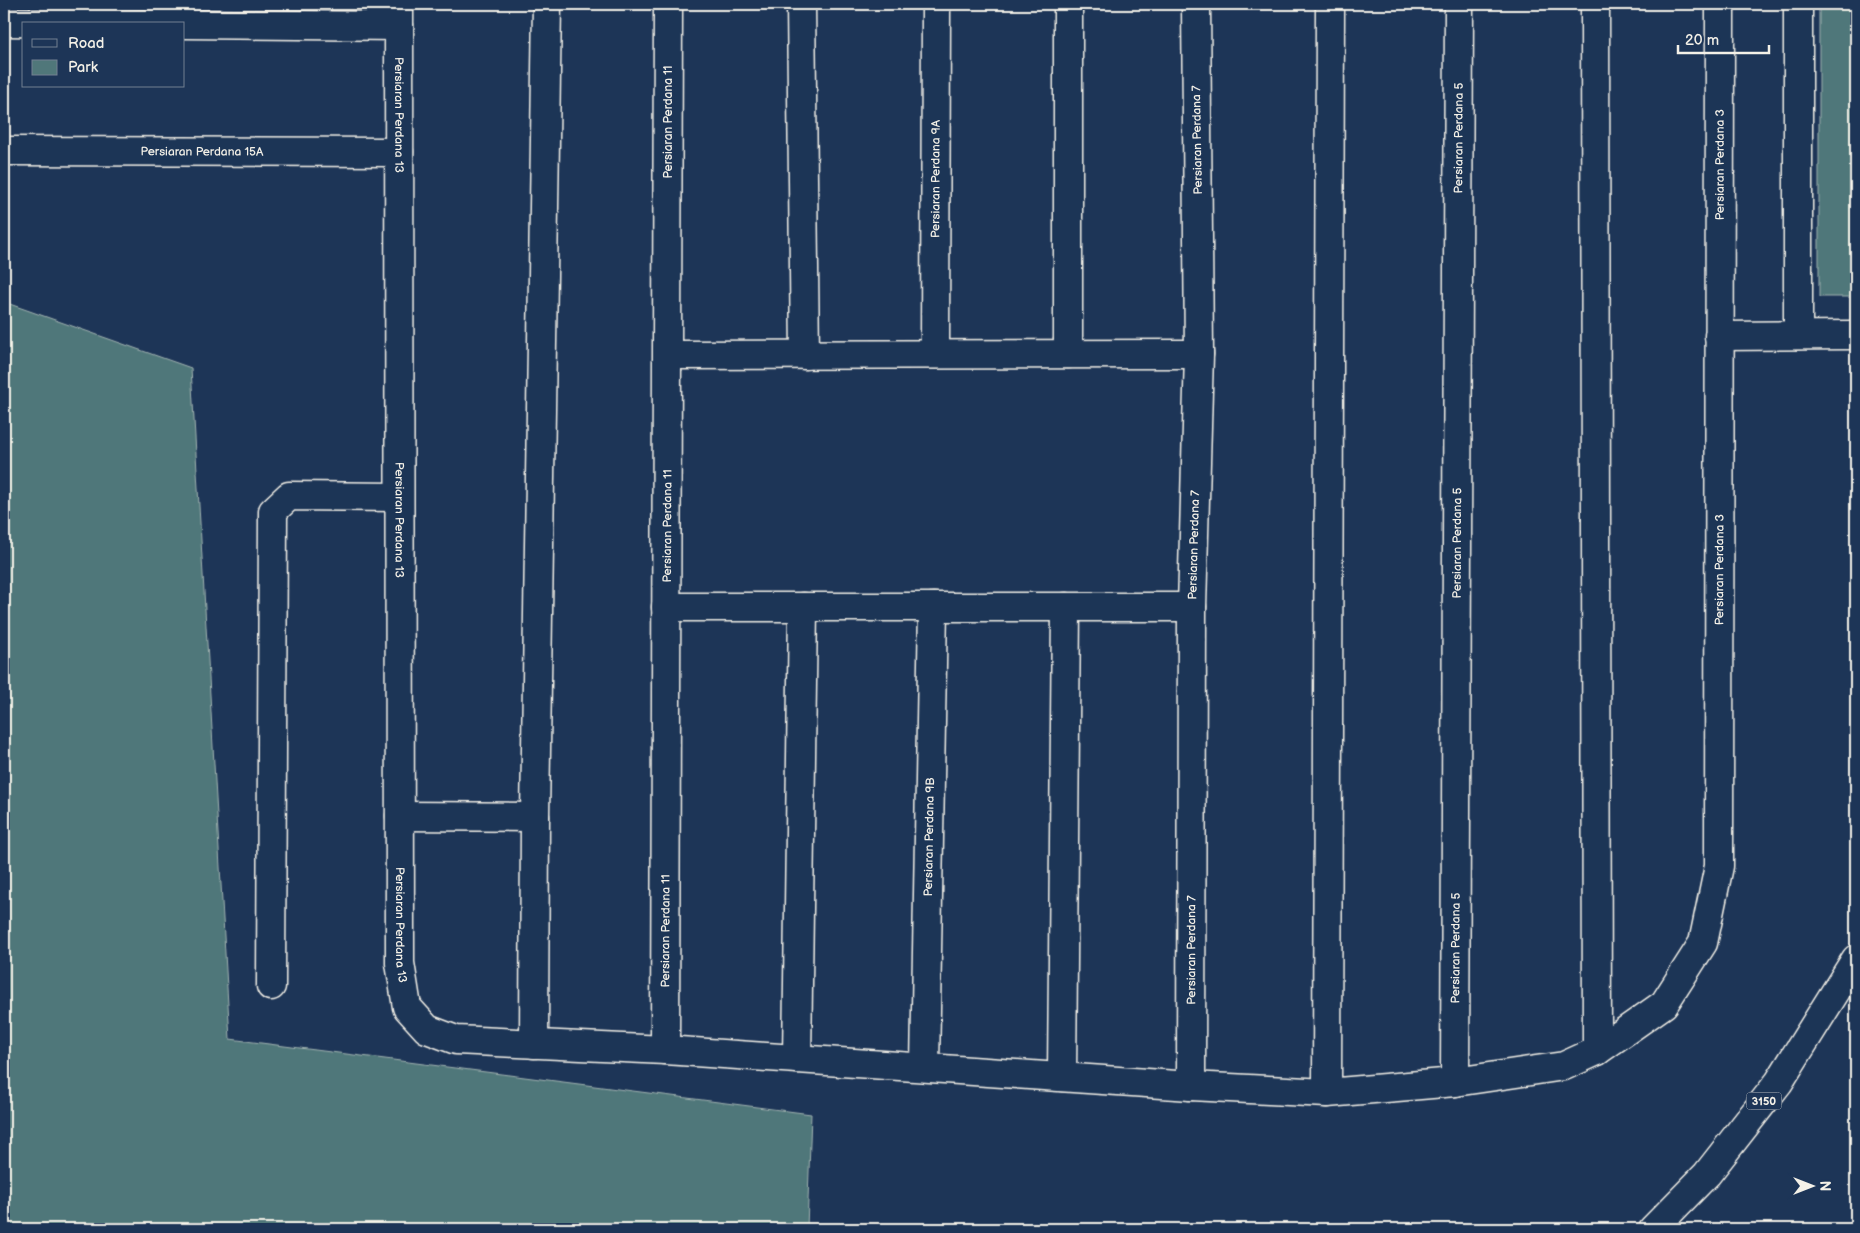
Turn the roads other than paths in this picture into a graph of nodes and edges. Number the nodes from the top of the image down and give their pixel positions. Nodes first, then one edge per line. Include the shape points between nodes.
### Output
1 (547, 4) edge
2 (668, 4) edge
3 (801, 4) edge
4 (936, 4) edge
5 (1068, 4) edge
6 (1196, 4) edge
7 (1330, 4) edge
8 (1459, 4) edge
9 (1594, 4) edge
10 (1720, 4) edge
11 (1798, 4) edge
12 (399, 15) edge
13 (4, 22) edge
14 (22, 22) edge
15 (185, 24) edge
16 (4, 151) edge
17 (399, 152) junction
18 (1798, 335) junction
19 (1856, 335) edge
20 (1719, 336) junction
21 (934, 354) junction
22 (1068, 354) junction
23 (1199, 354) junction
24 (669, 355) junction
25 (805, 355) junction
26 (399, 497) junction
27 (666, 607) junction
28 (803, 607) junction
29 (932, 607) junction
30 (1066, 607) junction
31 (1192, 607) junction
32 (400, 816) junction
33 (535, 817) junction
34 (1856, 959) edge
35 (271, 986) dead end
36 (427, 1029) joint
37 (534, 1044) junction
38 (665, 1050) junction
39 (1597, 1051) junction
40 (796, 1059) junction
41 (925, 1067) junction
42 (1062, 1077) junction
43 (1455, 1082) junction
44 (1191, 1086) junction
45 (1327, 1093) junction
46 (1653, 1229) edge

1 - 33 street
2 - 24 street, Persiaran Perdana 11
3 - 25 street
4 - 21 street, Persiaran Perdana 9A
5 - 22 street
6 - 23 street, Persiaran Perdana 7
7 - 45 street
8 - 43 street, Persiaran Perdana 5
9 - 39 street
10 - 20 street, Persiaran Perdana 3
11 - 18 street
12 - 15 street
12 - 17 street, Persiaran Perdana 13
13 - 14 street
16 - 17 street, Persiaran Perdana 15A
17 - 26 street, Persiaran Perdana 13
18 - 19 street
18 - 20 street
20 - 39 street, Persiaran Perdana 3 via 1719,866 1703,942 1664,1004
21 - 22 street
21 - 25 street
22 - 23 street
23 - 31 street, Persiaran Perdana 7
24 - 25 street
24 - 27 street, Persiaran Perdana 11
26 - 32 street, Persiaran Perdana 13
26 - 35 street via 289,496 273,511
27 - 28 street
27 - 38 street, Persiaran Perdana 11
28 - 29 street
28 - 40 street
29 - 30 street
29 - 41 street, Persiaran Perdana 9B
30 - 31 street
30 - 42 street
31 - 44 street, Persiaran Perdana 7
32 - 33 street
32 - 36 street, Persiaran Perdana 13 via 400,963 407,1007
33 - 37 street
34 - 46 street, 3150 via 1779,1082 1707,1174
36 - 37 street, Persiaran Perdana 3 via 456,1040
37 - 38 street, Persiaran Perdana 3
38 - 40 street, Persiaran Perdana 3
39 - 43 street, Persiaran Perdana 3 via 1564,1066
40 - 41 street, Persiaran Perdana 3
41 - 42 street, Persiaran Perdana 3
42 - 44 street, Persiaran Perdana 3
43 - 45 street, Persiaran Perdana 3
44 - 45 street, Persiaran Perdana 3

